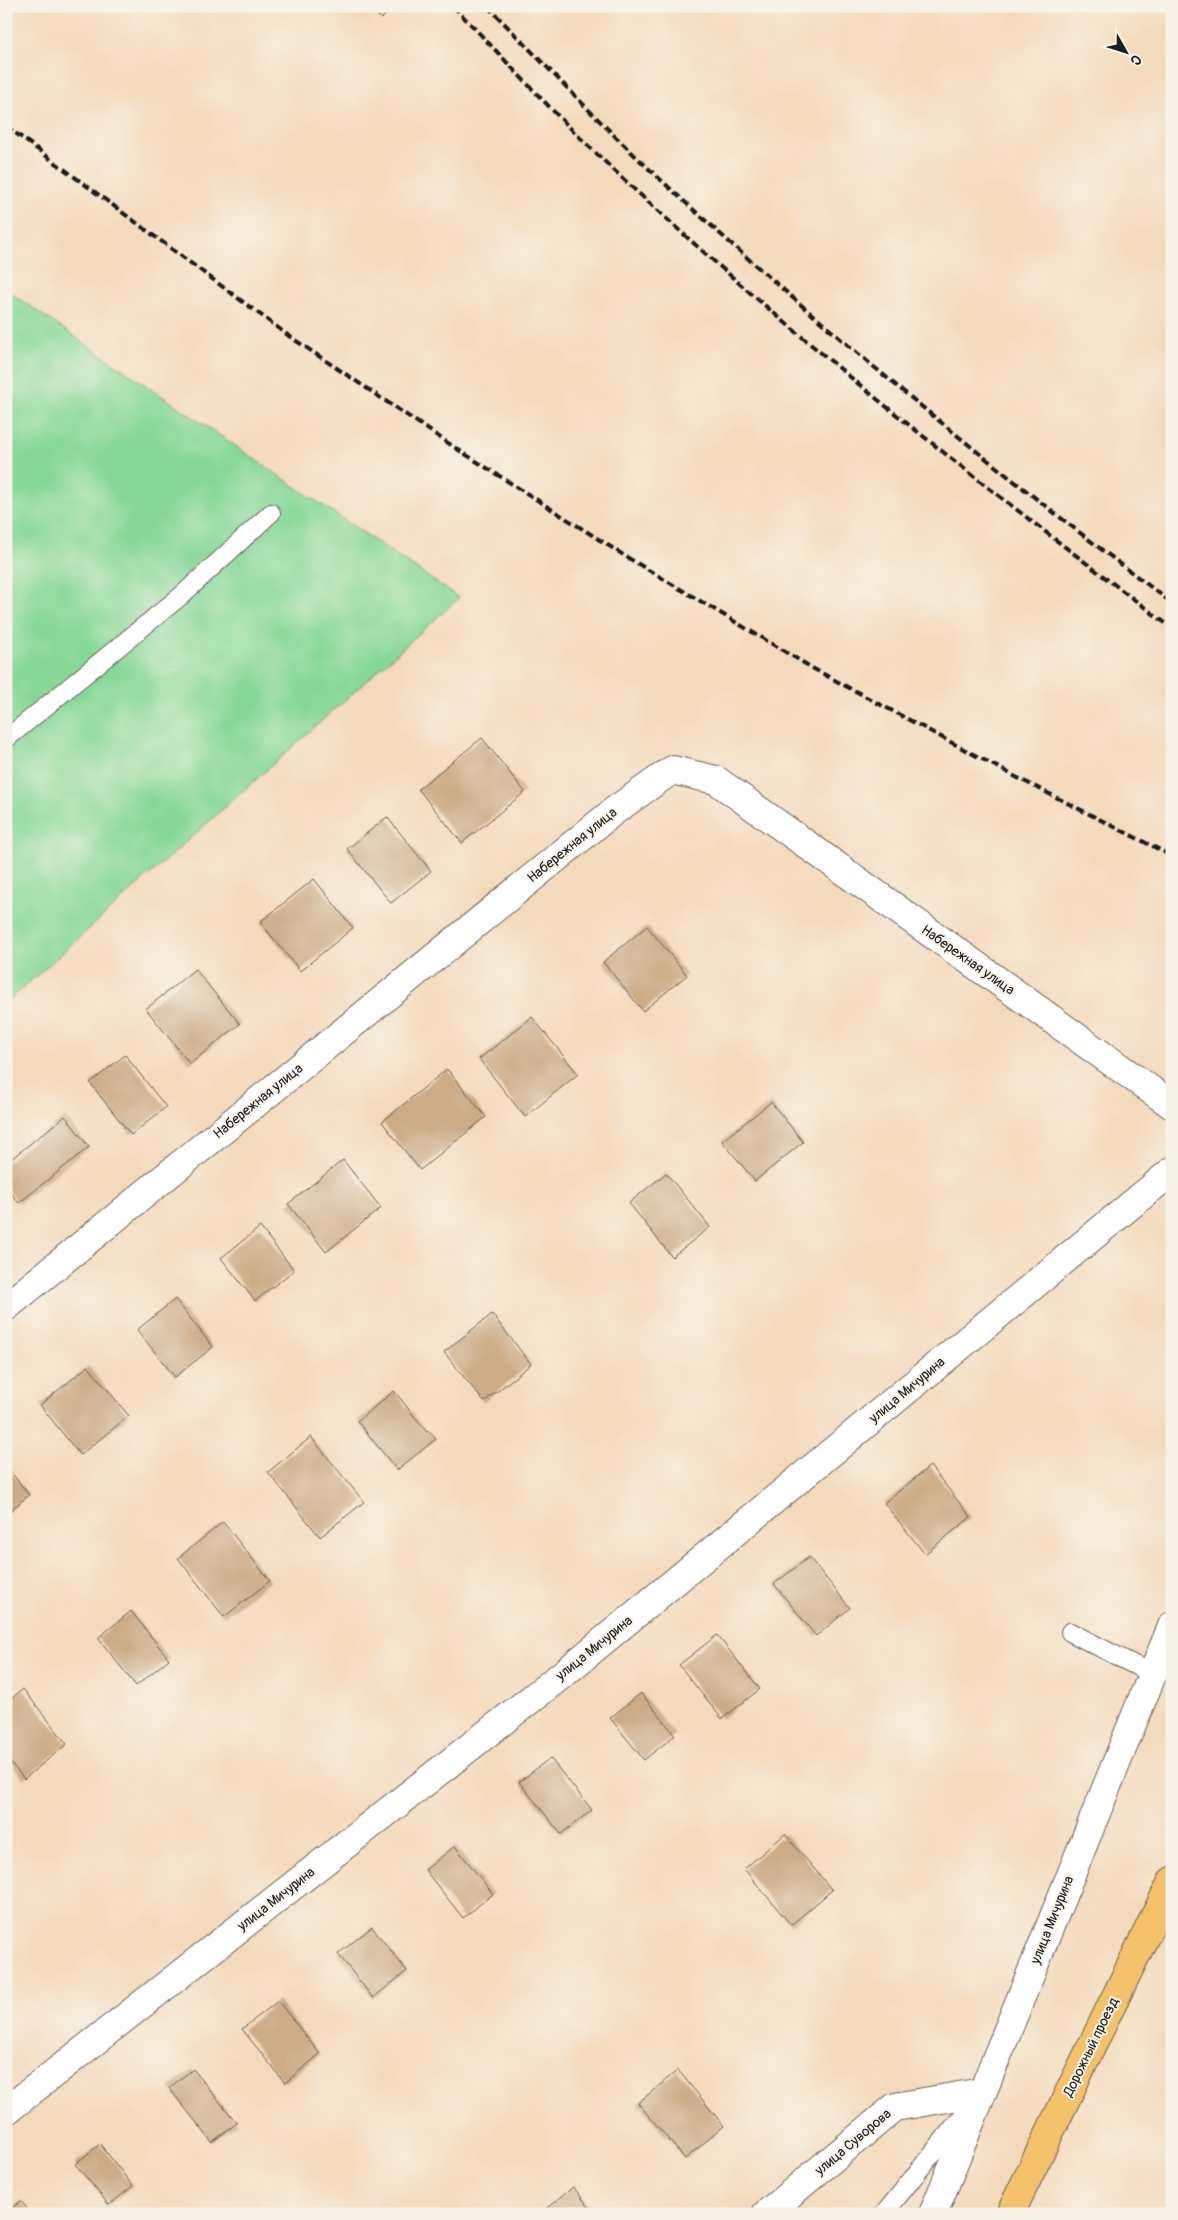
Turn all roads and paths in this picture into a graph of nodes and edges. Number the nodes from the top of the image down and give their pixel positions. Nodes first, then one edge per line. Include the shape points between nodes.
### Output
1 (271, 513) dead end
2 (6, 739) edge
3 (1172, 1105) edge
4 (1172, 1171) edge
5 (6, 1307) edge
6 (1172, 1626) edge
7 (1070, 1632) dead end
8 (1152, 1674) junction
9 (1172, 1881) edge
10 (982, 2092) junction
11 (6, 2111) edge
12 (766, 2214) edge
13 (884, 2214) edge
14 (933, 2214) edge
15 (1010, 2214) edge

1 - 2 lane via 182,595
3 - 5 street, Набережная улица via 716,780 672,770 614,811
4 - 11 street, улица Мичурина via 568,1670
6 - 8 street, улица Мичурина
7 - 8 lane
8 - 10 street, улица Мичурина
9 - 15 highway, Дорожный проезд
10 - 12 street, улица Суворова via 895,2107
10 - 13 lane
10 - 14 street, улица Мичурина

